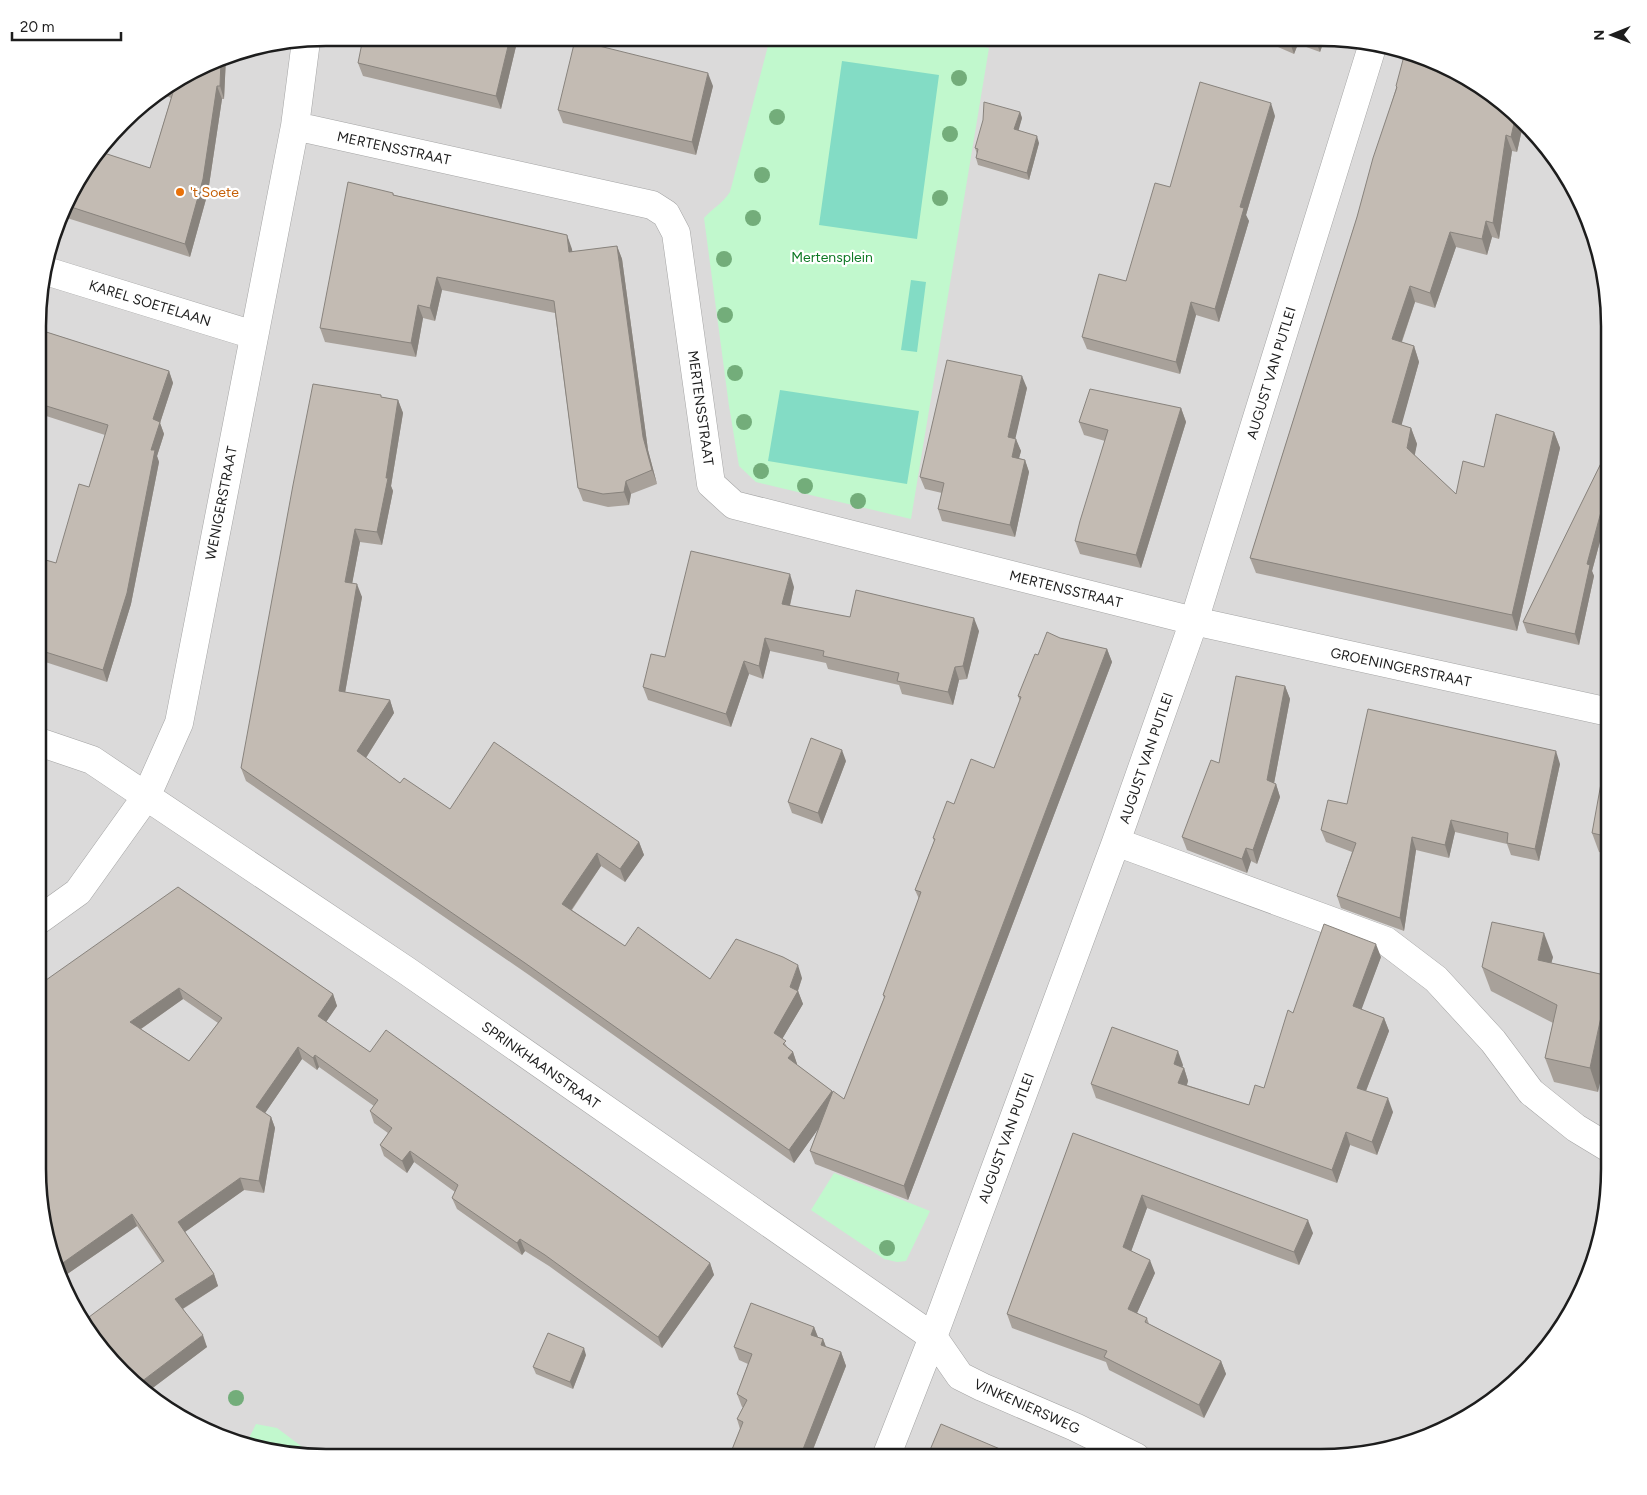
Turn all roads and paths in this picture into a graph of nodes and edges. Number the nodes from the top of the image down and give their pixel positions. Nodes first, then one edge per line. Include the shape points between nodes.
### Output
1 (305, 47) edge
2 (1371, 51) edge
3 (295, 126) junction
4 (52, 274) edge
5 (254, 335) junction
6 (1194, 622) junction
7 (1601, 710) edge
8 (46, 744) edge
9 (146, 797) junction
10 (1116, 842) junction
11 (46, 915) edge
12 (1601, 1143) edge
13 (933, 1337) junction
14 (889, 1449) edge
15 (1120, 1449) edge

1 - 3 street, WENIGERSTRAAT
2 - 6 street, AUGUST VAN PUTLEI
3 - 5 street, WENIGERSTRAAT
3 - 6 street, MERTENSSTRAAT via 652,204 666,214 676,233 711,484 734,505
4 - 5 street, KAREL SOETELAAN
5 - 9 street, WENIGERSTRAAT via 180,723
6 - 7 street, GROENINGERSTRAAT
6 - 10 street, AUGUST VAN PUTLEI
8 - 9 street, SPRINKHAANSTRAAT via 92,760
9 - 11 street, WENIGERSTRAAT via 78,892
9 - 13 street, SPRINKHAANSTRAAT via 407,971
10 - 12 street via 1386,941 1436,979 1493,1041 1531,1092 1576,1128
10 - 13 street, AUGUST VAN PUTLEI
13 - 14 street, AUGUST VAN PUTLEI
13 - 15 street, VINKENIERSWEG via 960,1376

